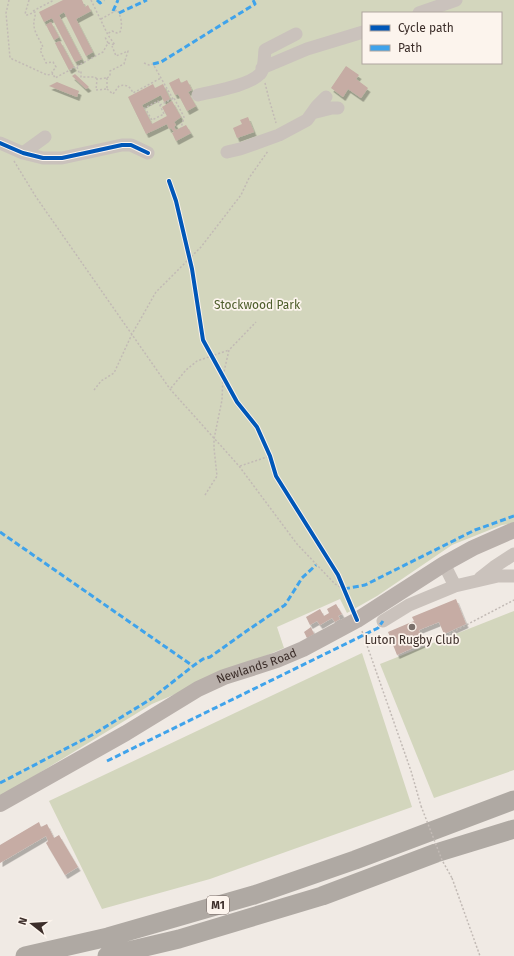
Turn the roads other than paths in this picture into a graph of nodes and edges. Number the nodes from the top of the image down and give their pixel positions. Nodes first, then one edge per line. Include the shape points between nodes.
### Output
1 (456, 0) edge
2 (422, 12) edge
3 (362, 32) edge
4 (296, 34) dead end
5 (262, 68) junction
6 (198, 95) dead end
7 (326, 97) dead end
8 (338, 108) dead end
9 (312, 113) junction
10 (137, 136) dead end
11 (46, 137) dead end
12 (2, 144) edge
13 (122, 145) junction
14 (227, 152) dead end
15 (23, 153) junction
16 (148, 154) dead end
17 (514, 530) edge
18 (514, 554) edge
19 (444, 564) junction
20 (514, 576) edge
21 (478, 580) junction
22 (455, 586) junction
23 (383, 621) dead end
24 (514, 800) edge
25 (0, 804) edge
26 (514, 824) edge
27 (514, 828) edge
28 (465, 843) junction
29 (25, 956) edge
30 (107, 956) edge

1 - 2 lane
3 - 5 lane via 307,49
4 - 5 lane via 265,50
5 - 6 lane via 260,74 241,85
7 - 9 lane
8 - 9 lane
9 - 14 lane via 307,120 279,134 240,150
10 - 13 lane
11 - 15 lane
12 - 15 lane
13 - 15 lane via 62,158 43,158
13 - 16 lane via 131,145
17 - 19 main road, Newlands Road via 472,548
18 - 21 lane
19 - 22 lane
19 - 25 main road, Newlands Road via 357,620 303,649 198,688
20 - 21 lane
21 - 22 lane
22 - 23 lane via 409,605
24 - 29 highway, M1 via 254,895 108,937
26 - 28 highway, M1
27 - 28 highway
28 - 30 highway, M1 via 322,896 179,940

